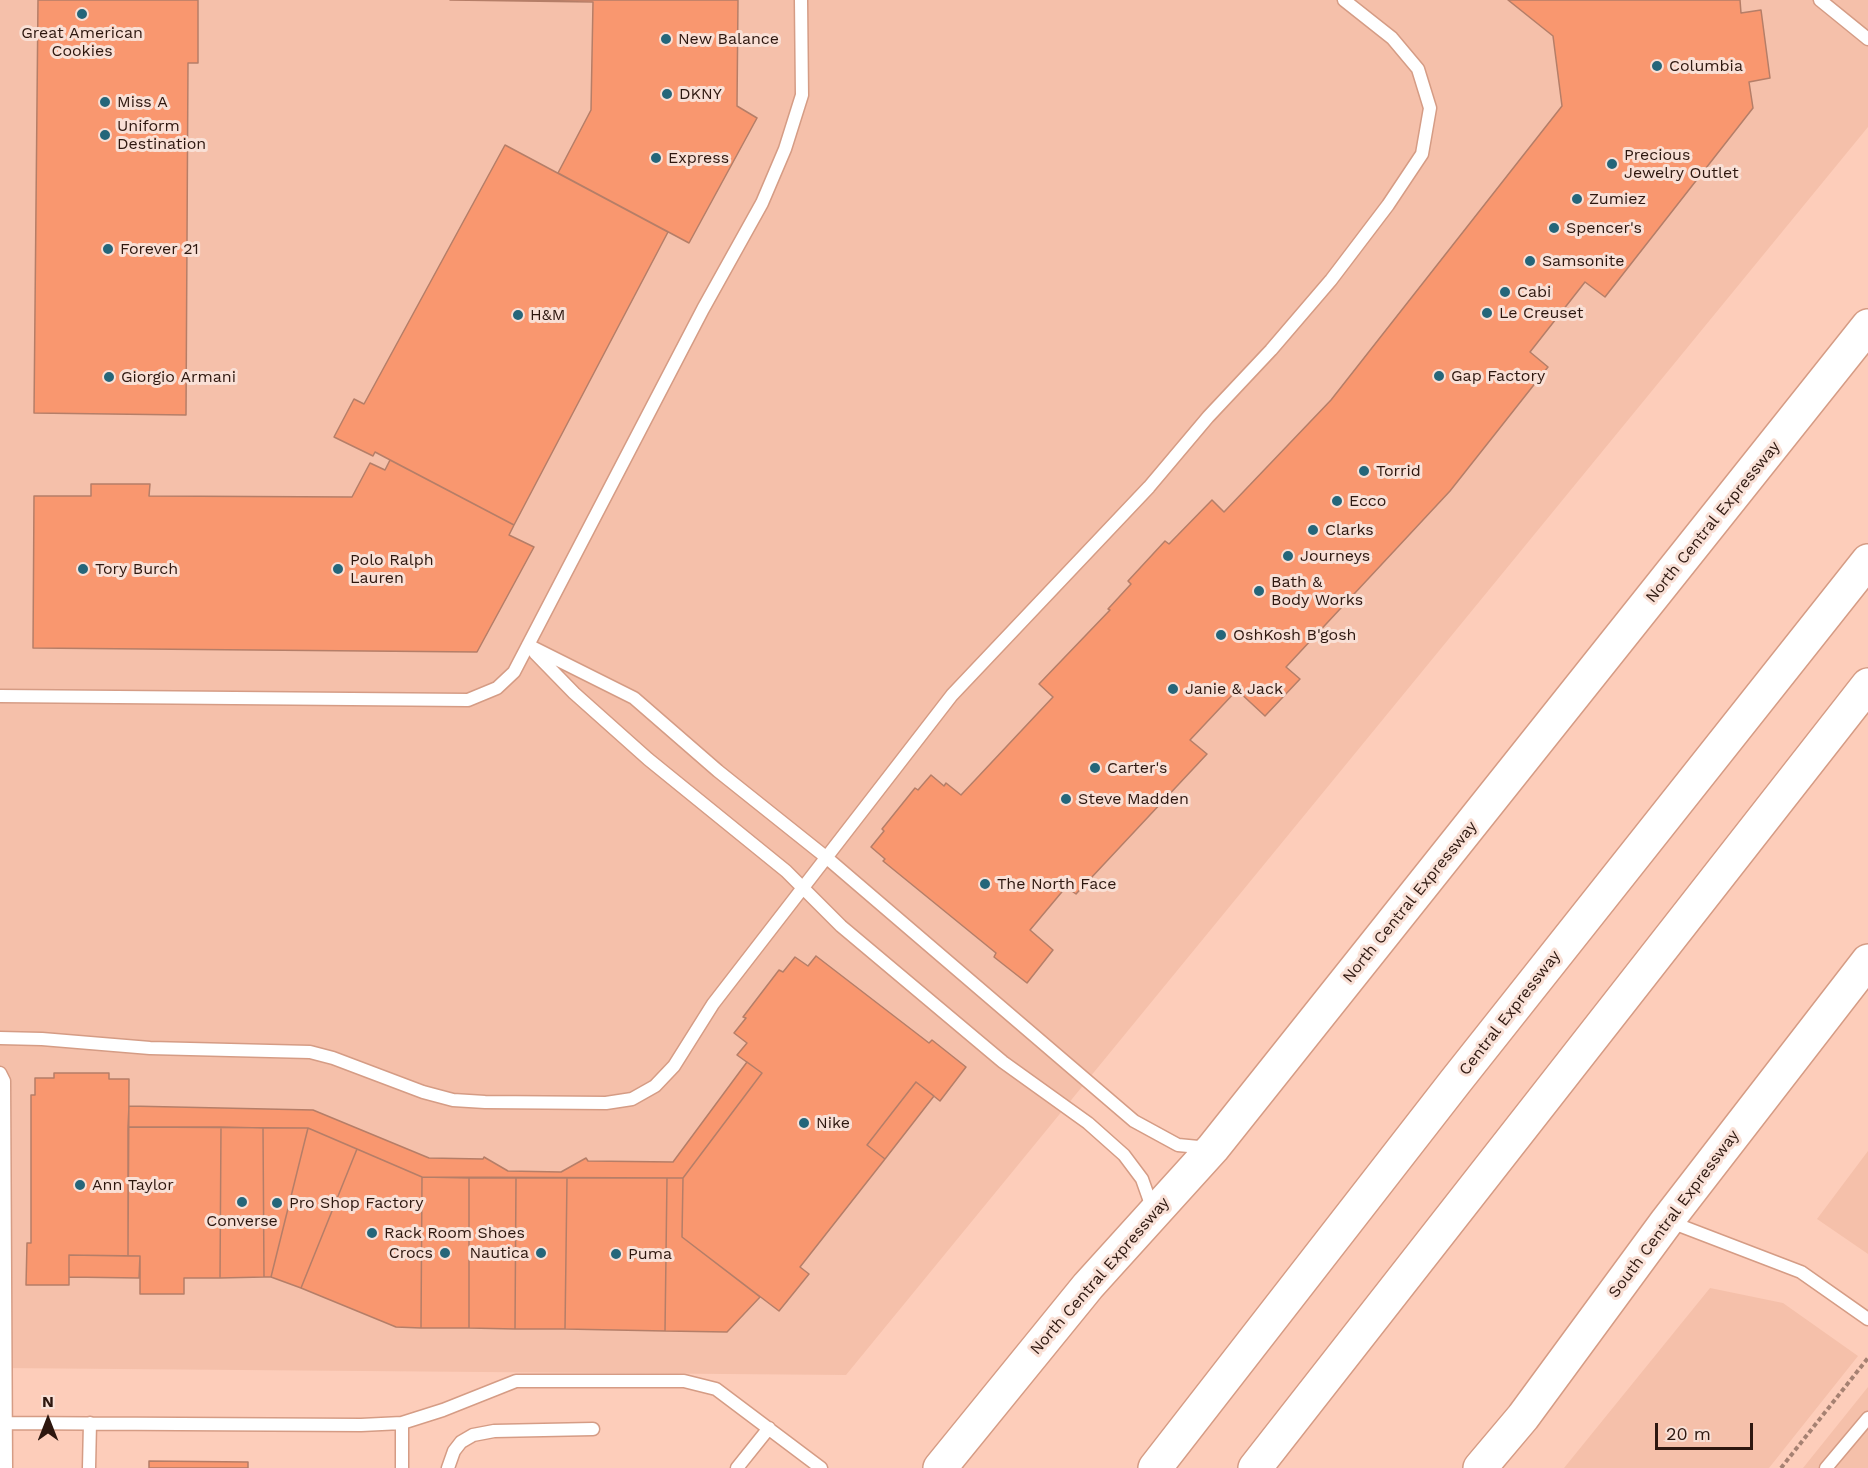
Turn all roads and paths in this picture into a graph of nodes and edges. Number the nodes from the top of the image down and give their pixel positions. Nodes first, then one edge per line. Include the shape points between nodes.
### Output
1 (801, 0) edge
2 (1344, 0) edge
3 (1820, 0) edge
4 (1868, 39) edge
5 (1868, 326) edge
6 (1868, 561) edge
7 (528, 645) junction
8 (1868, 685) edge
9 (0, 696) edge
10 (827, 858) junction
11 (804, 888) junction
12 (1868, 961) edge
13 (0, 1038) edge
14 (0, 1073) edge
15 (1213, 1148) junction
16 (1155, 1213) junction
17 (1667, 1221) junction
18 (1868, 1319) edge
19 (1868, 1358) edge
20 (1868, 1418) edge
21 (90, 1423) junction
22 (402, 1423) junction
23 (2, 1425) edge
24 (769, 1428) junction
25 (593, 1429) dead end
26 (6, 1468) edge
27 (89, 1468) edge
28 (402, 1468) edge
29 (447, 1468) edge
30 (737, 1468) edge
31 (821, 1468) edge
32 (940, 1468) edge
33 (1155, 1468) edge
34 (1255, 1468) edge
35 (1480, 1468) edge
36 (1781, 1468) edge
37 (1826, 1468) edge

1 - 7 lane via 802,95 785,149 762,203
2 - 10 lane via 1392,38 1418,69 1430,108 1422,154 1331,280 1149,487 952,695
3 - 4 lane
5 - 15 main road, North Central Expressway
6 - 33 main road, Central Expressway
7 - 9 lane via 514,672 497,688 468,700
7 - 10 lane via 634,698
7 - 11 lane via 574,693 648,759
8 - 34 main road
10 - 11 lane
10 - 15 lane via 1134,1121 1178,1145
11 - 13 lane via 712,1004 665,1077 643,1093 619,1102 453,1100 310,1052 150,1048
11 - 16 lane via 841,926 994,1054 1088,1123 1124,1155 1142,1179
12 - 17 main road, South Central Expressway
14 - 23 lane via 4,1081
15 - 16 main road, North Central Expressway
16 - 32 main road, North Central Expressway via 1089,1286
17 - 18 lane via 1801,1272
17 - 35 main road, South Central Expressway via 1523,1417
19 - 36 path
20 - 37 lane
21 - 22 lane
21 - 23 lane
21 - 27 lane
22 - 24 lane via 516,1381 684,1381 716,1389
22 - 28 lane
23 - 26 lane
24 - 30 lane
24 - 31 lane
25 - 29 lane via 473,1435 460,1442

